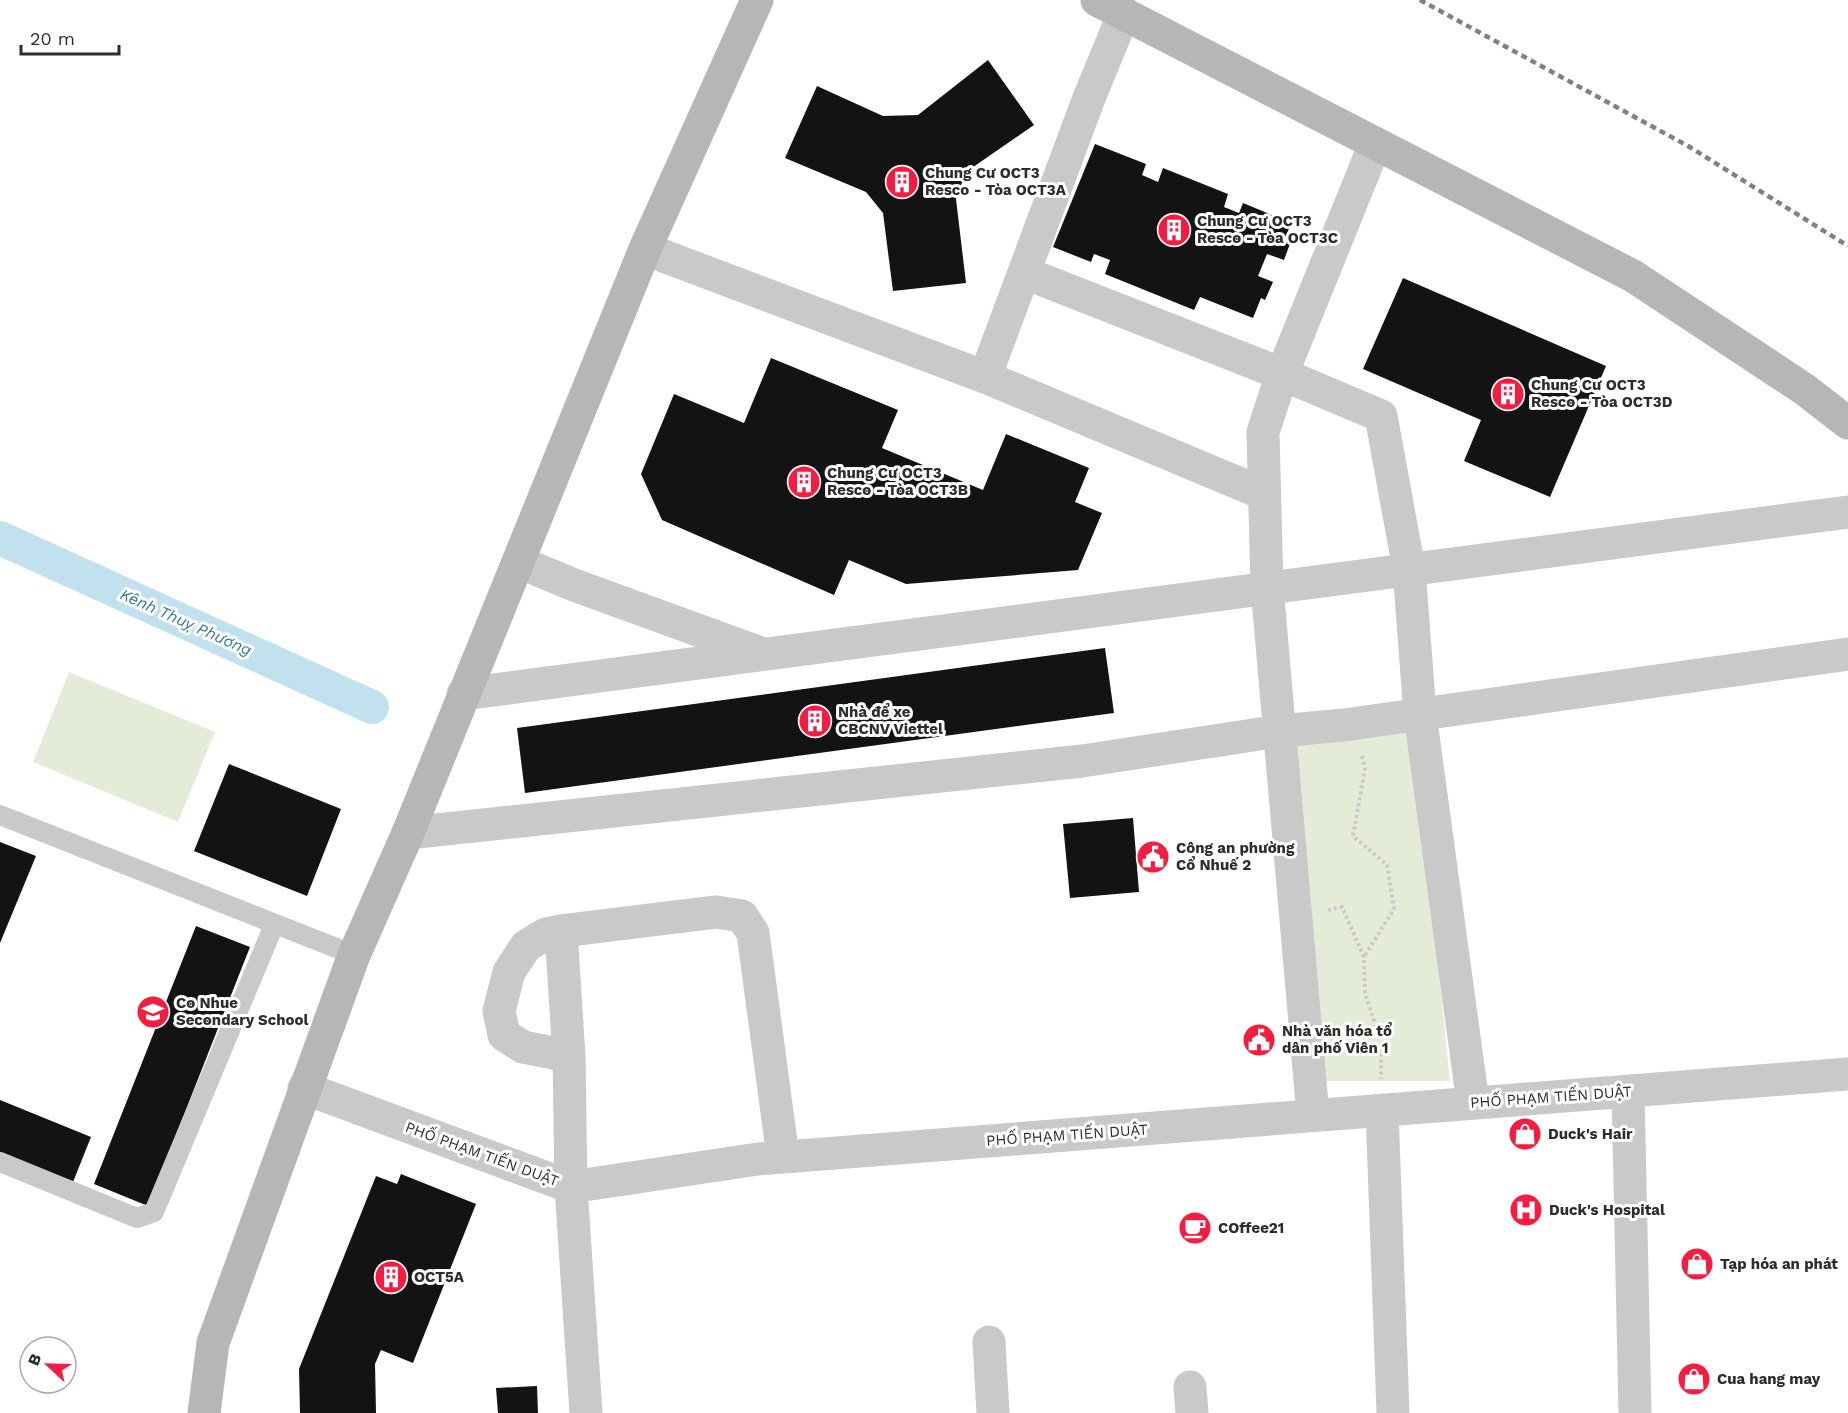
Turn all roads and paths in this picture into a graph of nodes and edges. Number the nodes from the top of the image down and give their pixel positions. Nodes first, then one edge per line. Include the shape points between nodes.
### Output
1 (757, 0) edge
2 (1110, 7) edge
3 (1375, 144) junction
4 (645, 249) junction
5 (1025, 273) junction
6 (1282, 374) junction
7 (985, 377) junction
8 (1848, 423) edge
9 (1263, 493) junction
10 (1848, 512) edge
11 (519, 562) junction
12 (1408, 569) junction
13 (1267, 586) junction
14 (761, 654) junction
15 (1848, 654) edge
16 (463, 694) junction
17 (1420, 714) junction
18 (1344, 725) junction
19 (1279, 731) junction
20 (0, 815) edge
21 (408, 833) junction
22 (1294, 918) junction
23 (274, 925) junction
24 (561, 931) junction
25 (354, 955) junction
26 (1364, 957) junction
27 (568, 1056) junction
28 (1848, 1074) edge
29 (304, 1088) junction
30 (1628, 1091) junction
31 (1473, 1103) junction
32 (1382, 1110) junction
33 (1313, 1115) junction
34 (783, 1157) junction
35 (0, 1162) edge
36 (571, 1187) junction
37 (989, 1342) dead end
38 (204, 1413) edge
39 (586, 1413) edge
40 (993, 1413) edge
41 (1393, 1413) edge
42 (1635, 1413) edge

1 - 4 street
2 - 3 street
2 - 5 street via 1089,98
3 - 6 street
3 - 8 street via 1633,276 1804,389
4 - 7 street
4 - 11 street
5 - 6 street
5 - 7 street
6 - 9 street via 1263,432
6 - 12 street via 1381,416
7 - 9 street
9 - 13 street
10 - 12 street
11 - 14 street
11 - 16 street
12 - 13 street
12 - 17 street
13 - 14 street
13 - 19 street
14 - 16 street
15 - 17 street
16 - 21 street
17 - 18 street
17 - 31 street
18 - 19 street
18 - 26 path via 1358,734 1365,769 1353,836 1387,865 1394,909
19 - 21 street via 1082,761
19 - 22 street
20 - 23 lane
21 - 25 street
22 - 26 path via 1342,907
22 - 33 street
23 - 25 lane
23 - 35 lane via 154,1212 137,1218
24 - 27 street
24 - 27 street via 546,934 526,946 509,972 499,1011 504,1035 523,1047
24 - 34 street via 716,912 742,916 753,933
25 - 29 street
26 - 32 path via 1365,993 1381,1042
27 - 36 street
28 - 30 street, PHỐ PHẠM TIẾN DUẬT
29 - 36 street, PHỐ PHẠM TIẾN DUẬT
29 - 38 street via 213,1343
30 - 31 street, PHỐ PHẠM TIẾN DUẬT
30 - 42 street
31 - 32 street, PHỐ PHẠM TIẾN DUẬT
32 - 33 street, PHỐ PHẠM TIẾN DUẬT
32 - 41 street
33 - 34 street, PHỐ PHẠM TIẾN DUẬT
34 - 36 street, PHỐ PHẠM TIẾN DUẬT
36 - 39 street
37 - 40 street

